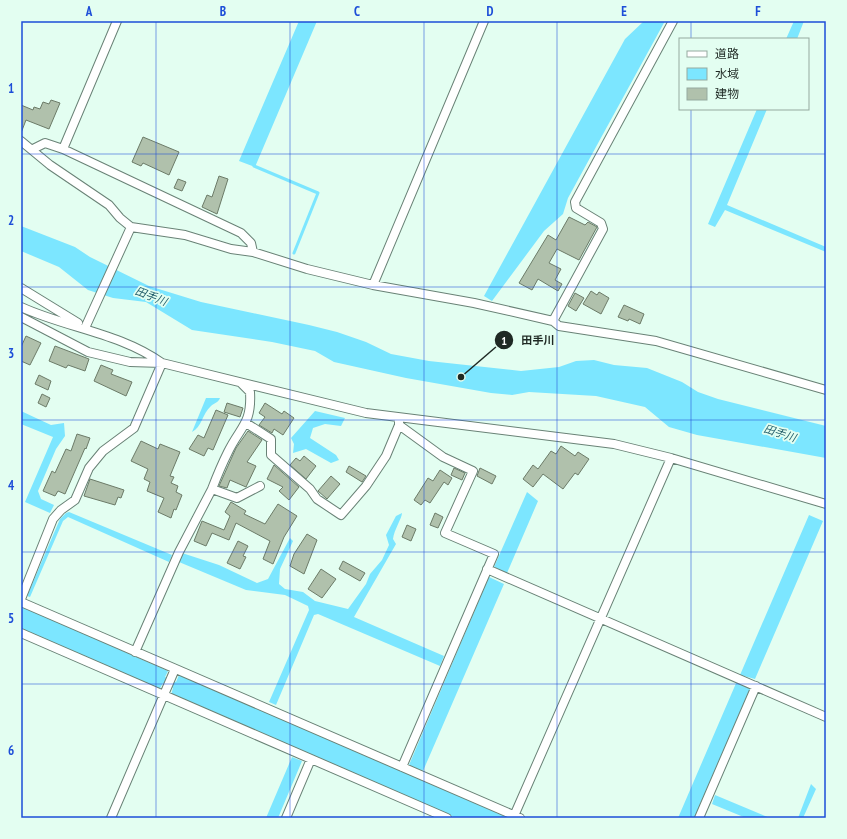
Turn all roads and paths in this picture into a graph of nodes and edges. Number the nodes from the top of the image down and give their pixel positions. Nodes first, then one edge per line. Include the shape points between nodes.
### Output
1 (117, 21) edge
2 (484, 21) edge
3 (673, 21) edge
4 (21, 141) edge
5 (33, 149) junction
6 (63, 149) junction
7 (131, 227) junction
8 (253, 252) junction
9 (373, 285) junction
10 (21, 288) edge
11 (21, 307) edge
12 (21, 317) edge
13 (553, 321) junction
14 (85, 328) junction
15 (162, 363) junction
16 (240, 382) junction
17 (826, 390) edge
18 (399, 422) junction
19 (246, 423) junction
20 (671, 458) junction
21 (260, 486) dead end
22 (212, 489) junction
23 (826, 504) edge
24 (487, 570) junction
25 (21, 599) edge
26 (21, 602) edge
27 (600, 619) junction
28 (21, 633) edge
29 (135, 652) junction
30 (175, 669) junction
31 (756, 686) junction
32 (163, 696) junction
33 (826, 717) edge
34 (310, 759) junction
35 (402, 767) junction
36 (517, 817) edge
37 (110, 818) edge
38 (286, 818) edge
39 (447, 818) edge
40 (699, 818) edge

1 - 6 street
2 - 9 street
3 - 13 street via 575,202 576,208 601,223 603,229
4 - 5 street
5 - 6 street via 45,143
5 - 7 street via 50,165 110,205
6 - 8 street via 241,233 251,243
7 - 8 street via 184,235 231,249
7 - 14 street
8 - 9 street via 307,270
9 - 13 street via 474,303
10 - 14 street
11 - 14 street via 38,315
12 - 15 street via 88,352 130,362
13 - 17 street via 559,326 656,341
14 - 15 street via 146,352
15 - 16 street
15 - 25 street via 134,428 103,451 89,468 75,500 53,519
16 - 18 street
16 - 19 street via 250,392 251,408
18 - 19 street via 386,456 366,486 341,515 317,499 310,489 271,455 271,439
18 - 20 street via 568,437 614,444
18 - 24 street via 443,457 473,471 445,533 494,554
19 - 22 street via 229,450
20 - 23 street
20 - 27 street
21 - 22 street via 237,498
22 - 29 street via 179,552
24 - 27 street
24 - 35 street
26 - 29 street
27 - 31 street
27 - 36 street
28 - 32 street
29 - 30 street
30 - 32 street
30 - 35 street
31 - 33 street
31 - 40 street
32 - 34 street
32 - 37 street
34 - 38 street
34 - 39 street
35 - 36 street

